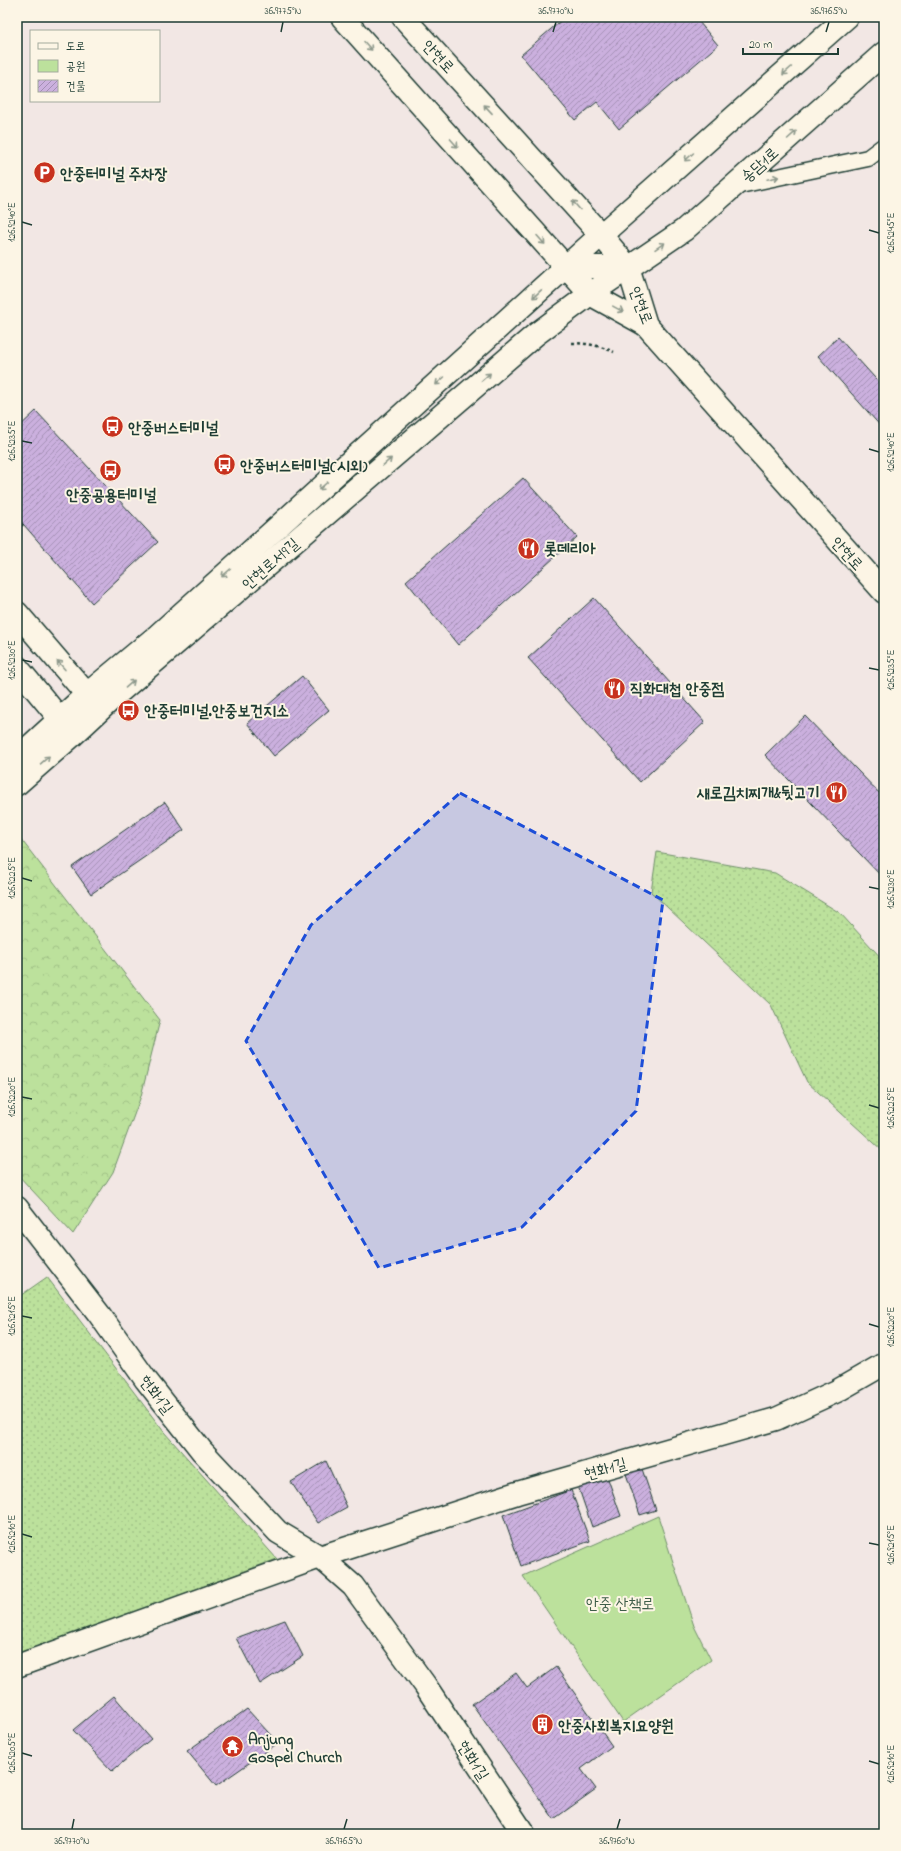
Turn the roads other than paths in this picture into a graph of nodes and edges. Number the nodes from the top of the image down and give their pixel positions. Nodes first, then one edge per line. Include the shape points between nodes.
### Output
1 (342, 17) edge
2 (403, 17) edge
3 (847, 17) edge
4 (884, 53) edge
5 (884, 146) edge
6 (735, 186) junction
7 (602, 235) junction
8 (566, 267) junction
9 (628, 267) junction
10 (590, 294) junction
11 (646, 325) junction
12 (884, 592) edge
13 (17, 613) edge
14 (17, 667) edge
15 (94, 702) junction
16 (67, 727) junction
17 (17, 758) edge
18 (17, 784) edge
19 (17, 1208) edge
20 (884, 1364) edge
21 (320, 1557) junction
22 (17, 1666) edge
23 (524, 1834) edge

1 -> 8 street
7 -> 2 street, 안현로
3 -> 7 street
6 -> 4 street, 송담1로
6 -> 5 lane via 868,158
9 -> 6 street, 송담1로 via 684,230
7 - 8 street
7 - 9 street, 안현로
8 - 9 street
8 - 10 street
8 -> 15 street via 158,635
9 - 10 street, 송담1로
9 - 11 street, 안현로
10 -> 11 street
15 -> 10 street, 안현로서9길 via 535,335
11 - 12 street, 안현로
15 -> 13 street
14 - 16 street
15 - 16 street
16 - 17 street
18 -> 16 street
19 - 21 street, 현화1길 via 202,1451 278,1532
20 - 21 street, 현화1길 via 837,1392 776,1419 517,1493
21 - 22 street
21 - 23 street, 현화1길 via 353,1586 424,1685

